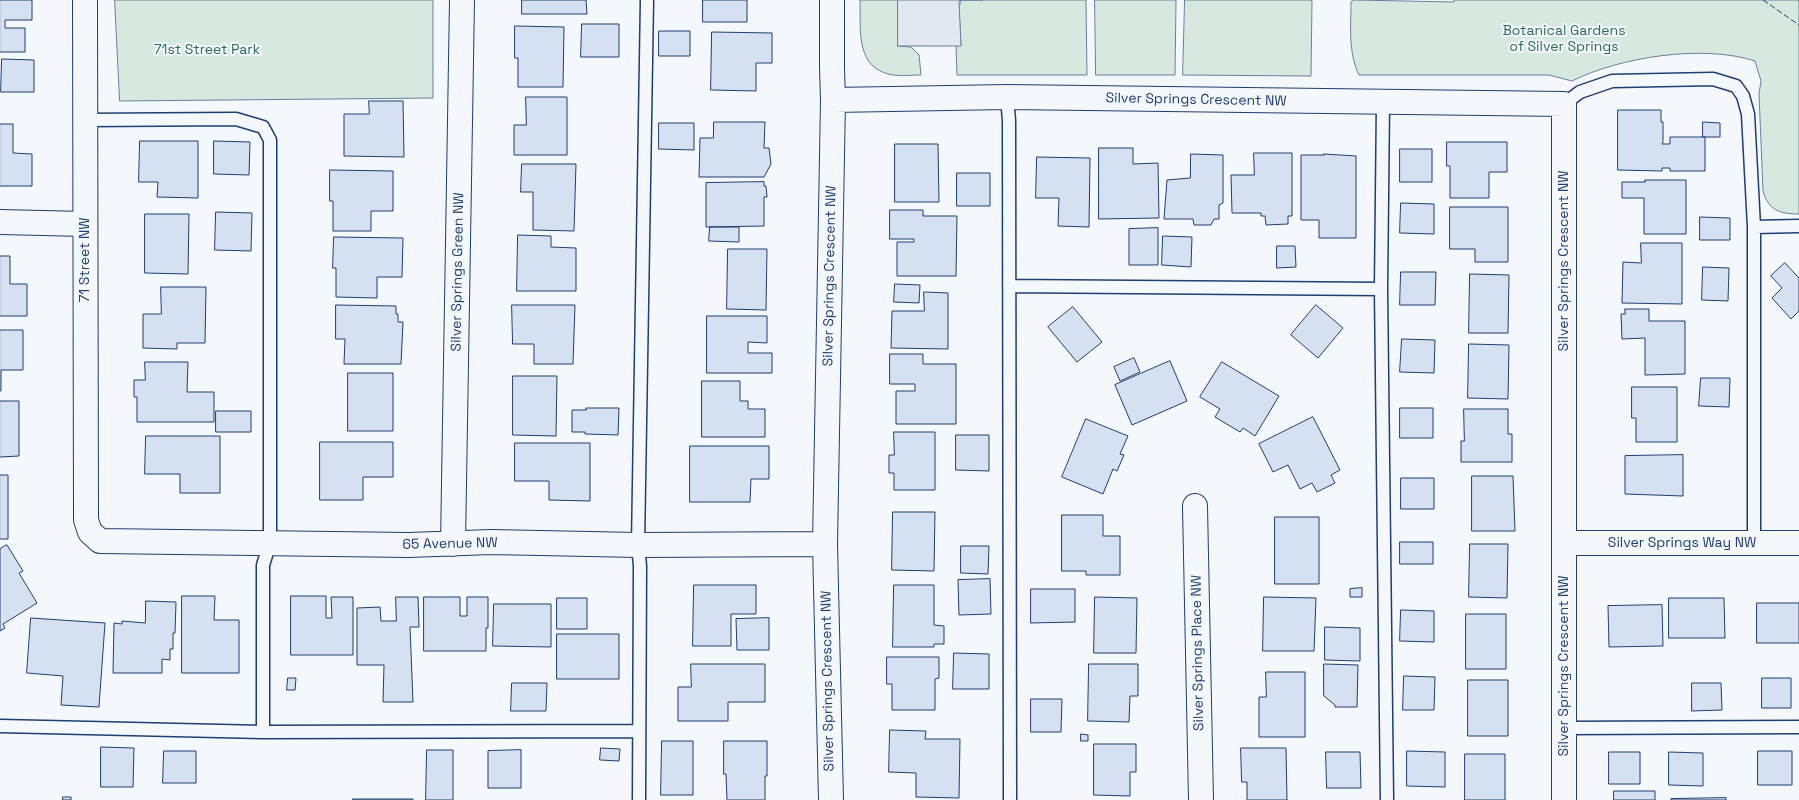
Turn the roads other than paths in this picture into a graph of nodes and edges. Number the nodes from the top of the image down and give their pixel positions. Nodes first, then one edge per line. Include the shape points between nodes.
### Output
1 (85, 0) edge
2 (462, 0) edge
3 (647, 0) edge
4 (832, 0) edge
5 (1007, 97) junction
6 (833, 100) junction
7 (1383, 103) junction
8 (1564, 104) junction
9 (86, 120) junction
10 (0, 222) edge
11 (85, 224) junction
12 (1799, 226) edge
13 (1754, 227) junction
14 (1008, 286) junction
15 (1380, 289) junction
16 (1195, 506) dead end
17 (86, 520) joint
18 (1754, 542) junction
19 (270, 543) junction
20 (1565, 543) junction
21 (1799, 543) edge
22 (453, 544) junction
23 (825, 544) junction
24 (638, 545) junction
25 (0, 726) edge
26 (1799, 727) edge
27 (1564, 728) junction
28 (639, 731) junction
29 (263, 732) junction
30 (639, 800) edge
31 (831, 800) edge
32 (1010, 800) edge
33 (1201, 800) edge
34 (1386, 800) edge
35 (1564, 800) edge

1 - 9 street, 71 Street NW
2 - 22 street, Silver Springs Green NW
3 - 24 lane
4 - 6 street
5 - 6 street, Silver Springs Crescent NW
5 - 7 street, Silver Springs Crescent NW
5 - 14 lane
6 - 23 street, Silver Springs Crescent NW
7 - 8 street, Silver Springs Crescent NW
7 - 15 lane
8 - 13 lane via 1580,92 1612,81 1713,79 1736,86 1748,114
8 - 20 street, Silver Springs Crescent NW
9 - 11 street, 71 Street NW
9 - 19 lane via 236,118 263,127 270,140
10 - 11 street
11 - 17 street, 71 Street NW
12 - 13 lane
13 - 18 lane
14 - 15 lane
14 - 32 lane
15 - 34 lane
16 - 33 street, Silver Springs Place NW
17 - 19 street, 65 Avenue NW via 90,532 100,541
18 - 20 street, Silver Springs Way NW
18 - 21 street, Silver Springs Way NW
19 - 22 street, 65 Avenue NW
19 - 29 lane via 263,565
20 - 27 street, Silver Springs Crescent NW
22 - 24 street, 65 Avenue NW
23 - 24 street, 65 Avenue NW
23 - 31 street, Silver Springs Crescent NW
24 - 28 lane
25 - 29 lane
26 - 27 lane
27 - 35 street, Silver Springs Crescent NW
28 - 29 lane
28 - 30 lane

